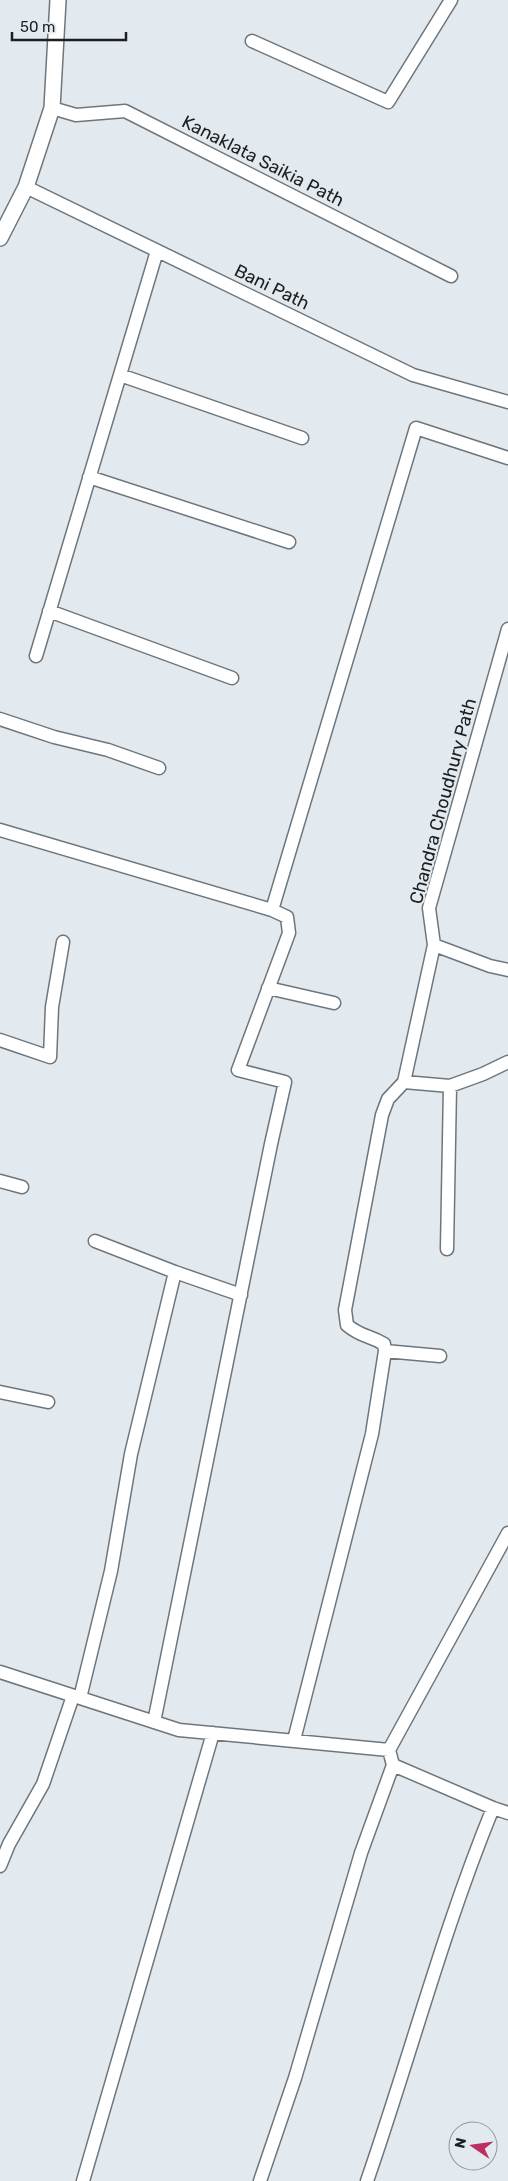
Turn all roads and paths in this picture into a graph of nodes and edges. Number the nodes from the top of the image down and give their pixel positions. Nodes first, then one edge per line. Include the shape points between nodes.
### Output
1 (58, 0) edge
2 (451, 0) edge
3 (252, 40) dead end
4 (52, 108) junction
5 (26, 187) junction
6 (0, 238) edge
7 (157, 251) junction
8 (451, 276) dead end
9 (120, 376) junction
10 (508, 402) edge
11 (302, 438) dead end
12 (508, 458) edge
13 (89, 477) junction
14 (289, 542) dead end
15 (49, 611) junction
16 (508, 629) edge
17 (36, 656) dead end
18 (232, 678) dead end
19 (0, 719) edge
20 (159, 768) dead end
21 (0, 830) edge
22 (272, 910) junction
23 (63, 942) dead end
24 (434, 945) junction
25 (508, 970) edge
26 (268, 988) junction
27 (334, 1003) dead end
28 (0, 1040) edge
29 (508, 1062) edge
30 (404, 1082) junction
31 (450, 1086) junction
32 (0, 1181) edge
33 (22, 1187) dead end
34 (95, 1241) dead end
35 (447, 1249) dead end
36 (175, 1272) junction
37 (241, 1294) junction
38 (385, 1352) junction
39 (440, 1356) dead end
40 (0, 1392) edge
41 (48, 1402) dead end
42 (508, 1533) edge
43 (0, 1672) edge
44 (77, 1697) junction
45 (154, 1722) junction
46 (213, 1733) junction
47 (294, 1740) junction
48 (389, 1750) junction
49 (393, 1765) junction
50 (493, 1808) junction
51 (508, 1813) edge
52 (0, 1866) edge
53 (83, 2181) edge
54 (260, 2181) edge
55 (367, 2181) edge

1 - 4 street
2 - 3 street via 388,102
4 - 5 street
4 - 8 street, Kanaklata Saikia Path via 76,115 125,110
5 - 6 street
5 - 7 street, Bani Path
7 - 9 street
7 - 10 street, Bani Path via 413,374
9 - 11 street
9 - 13 street
12 - 22 street via 416,428
13 - 14 street
13 - 15 street
15 - 17 street
15 - 18 street
16 - 24 street, Chandra Choudhury Path via 429,908
19 - 20 street
21 - 22 street
22 - 26 street via 287,917 289,933
23 - 28 street via 52,1007 50,1057
24 - 25 street
24 - 30 street, Chandra Choudhury Path
26 - 27 street
26 - 37 street via 238,1070 285,1082
29 - 31 street
30 - 31 street
30 - 38 street via 388,1099 382,1115 345,1310 346,1325 358,1335 384,1344
31 - 35 street
32 - 33 street
34 - 36 street
36 - 37 street
36 - 44 street via 131,1454 111,1570
37 - 45 street
38 - 39 street
38 - 47 street via 372,1434
40 - 41 street
42 - 48 street
43 - 44 street
44 - 45 street
44 - 52 street via 43,1784
45 - 46 street via 179,1730
46 - 47 street
46 - 53 street
47 - 48 street
48 - 49 street
49 - 50 street
49 - 54 street via 361,1853 295,2078
50 - 51 street
50 - 55 street via 467,1872

